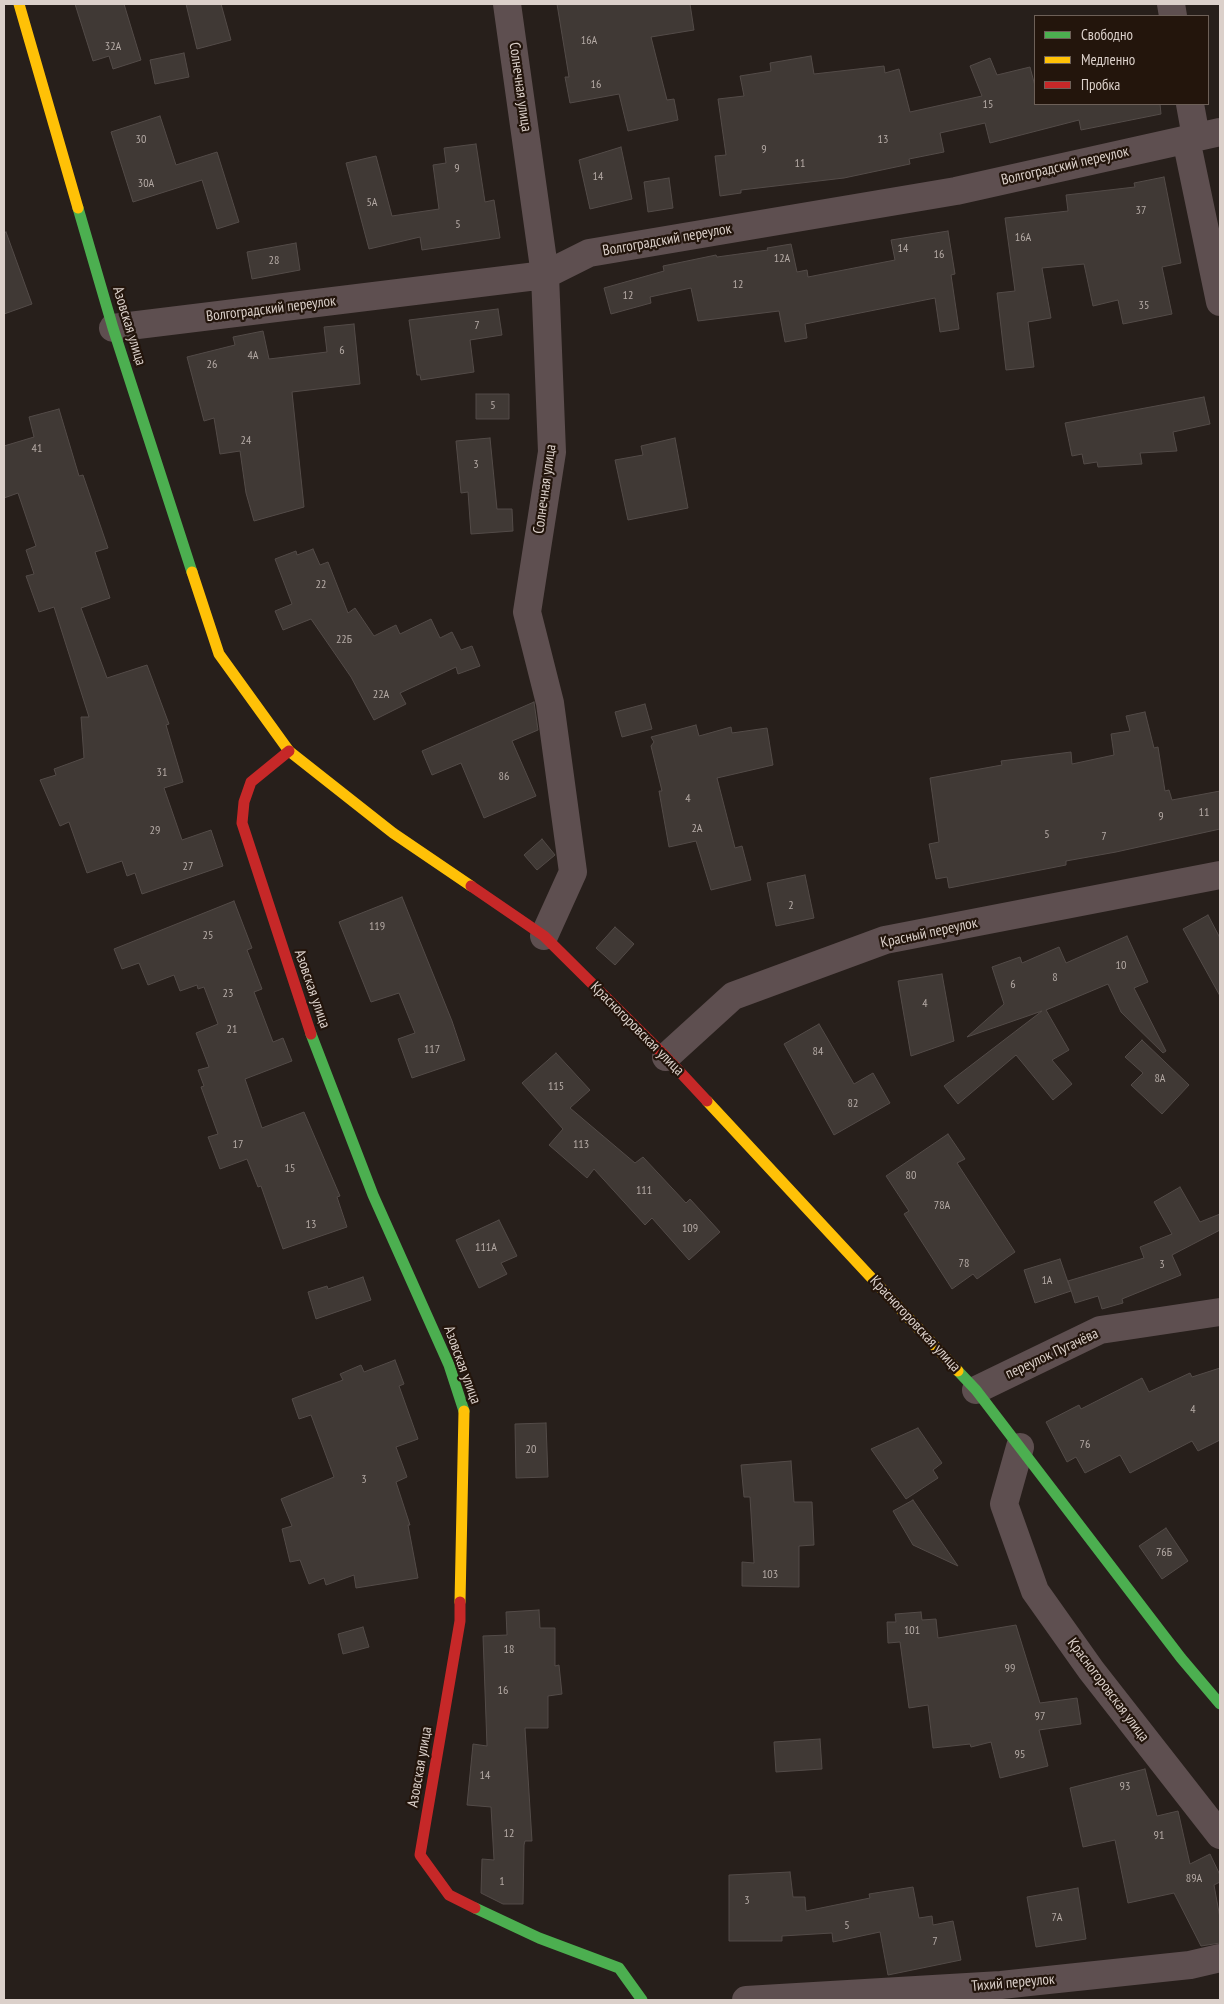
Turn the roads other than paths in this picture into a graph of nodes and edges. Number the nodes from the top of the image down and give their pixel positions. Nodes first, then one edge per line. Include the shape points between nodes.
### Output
1 (19, 4) edge
2 (507, 4) edge
3 (1190, 105) edge
4 (1201, 136) edge
5 (545, 275) junction
6 (1220, 302) edge
7 (114, 328) junction
8 (219, 654) joint
9 (289, 751) junction
10 (1220, 875) edge
11 (544, 936) junction
12 (666, 1057) junction
13 (1220, 1312) edge
14 (976, 1390) junction
15 (1020, 1447) junction
16 (1220, 1704) edge
17 (1220, 1835) edge
18 (1220, 1958) edge
19 (642, 2000) edge
20 (746, 2000) edge

1 - 7 street, Азовская улица
2 - 5 street, Солнечная улица
3 - 4 street
4 - 5 street, Волгоградский переулок via 956,191 589,253
4 - 6 street
5 - 7 street, Волгоградский переулок
5 - 11 street, Солнечная улица via 552,452 527,612 550,703 573,872
7 - 8 street, Азовская улица
8 - 9 street, Красногоровская улица
9 - 11 street, Красногоровская улица via 393,833
9 - 19 street, Азовская улица via 250,782 242,824 304,1015 373,1195 449,1365 465,1414 460,1621 420,1855 449,1895 539,1938 619,1968
10 - 12 street, Красный переулок via 885,940 733,996
11 - 12 street, Красногоровская улица
12 - 14 street, Красногоровская улица
13 - 14 street, переулок Пугачёва via 1100,1330
14 - 15 street, Красногоровская улица
15 - 16 street, Красногоровская улица via 1181,1658
15 - 17 street, Красногоровская улица via 1004,1504 1035,1591 1091,1670
18 - 20 street, Тихий переулок via 1190,1965 1001,1985

